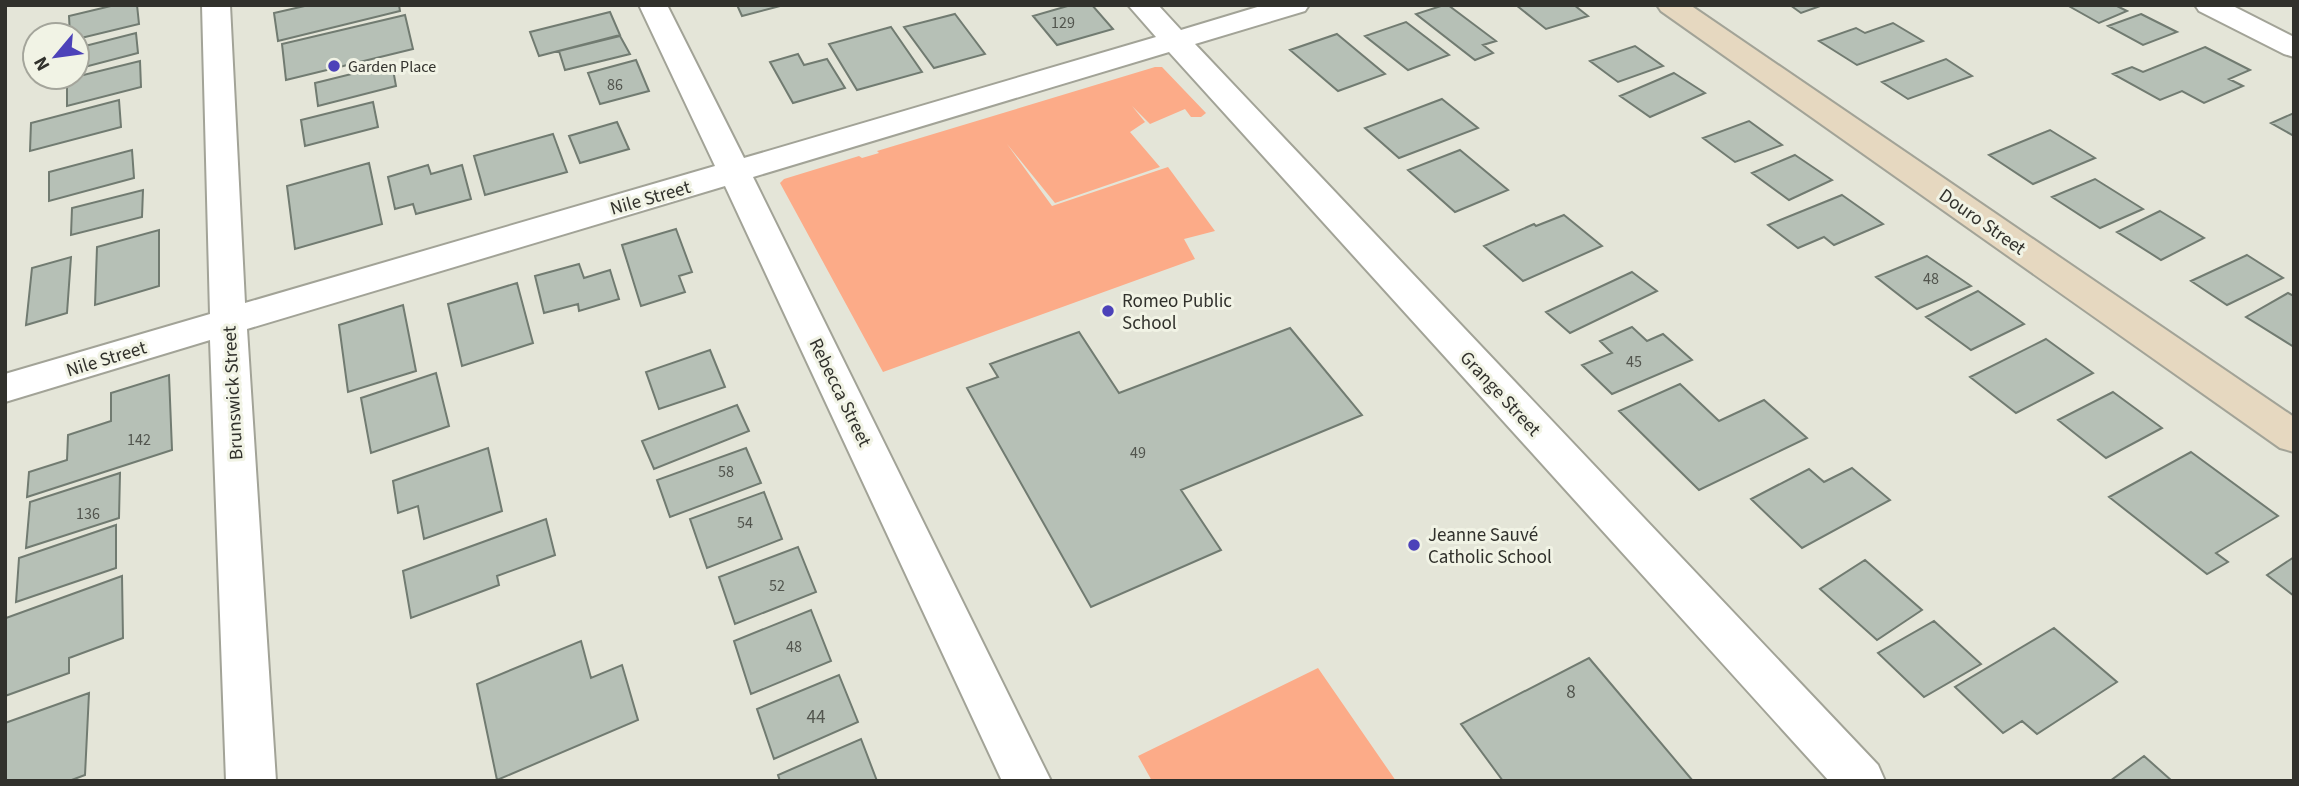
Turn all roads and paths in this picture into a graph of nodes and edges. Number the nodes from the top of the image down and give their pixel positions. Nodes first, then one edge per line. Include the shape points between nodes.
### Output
1 (216, 5) edge
2 (653, 5) edge
3 (1142, 5) edge
4 (1295, 5) edge
5 (1671, 5) edge
6 (2209, 5) edge
7 (1174, 41) junction
8 (2294, 48) edge
9 (734, 172) junction
10 (228, 322) junction
11 (5, 388) edge
12 (2294, 437) edge
13 (251, 781) edge
14 (1027, 781) edge
15 (1861, 781) edge

1 - 10 street, Brunswick Street
2 - 9 street, Rebecca Street
3 - 7 street, Grange Street
4 - 7 street, Nile Street
5 - 12 street, Douro Street
6 - 8 street
7 - 9 street, Nile Street
7 - 15 street, Grange Street
9 - 10 street, Nile Street
9 - 14 street, Rebecca Street
10 - 11 street, Nile Street
10 - 13 street, Brunswick Street

